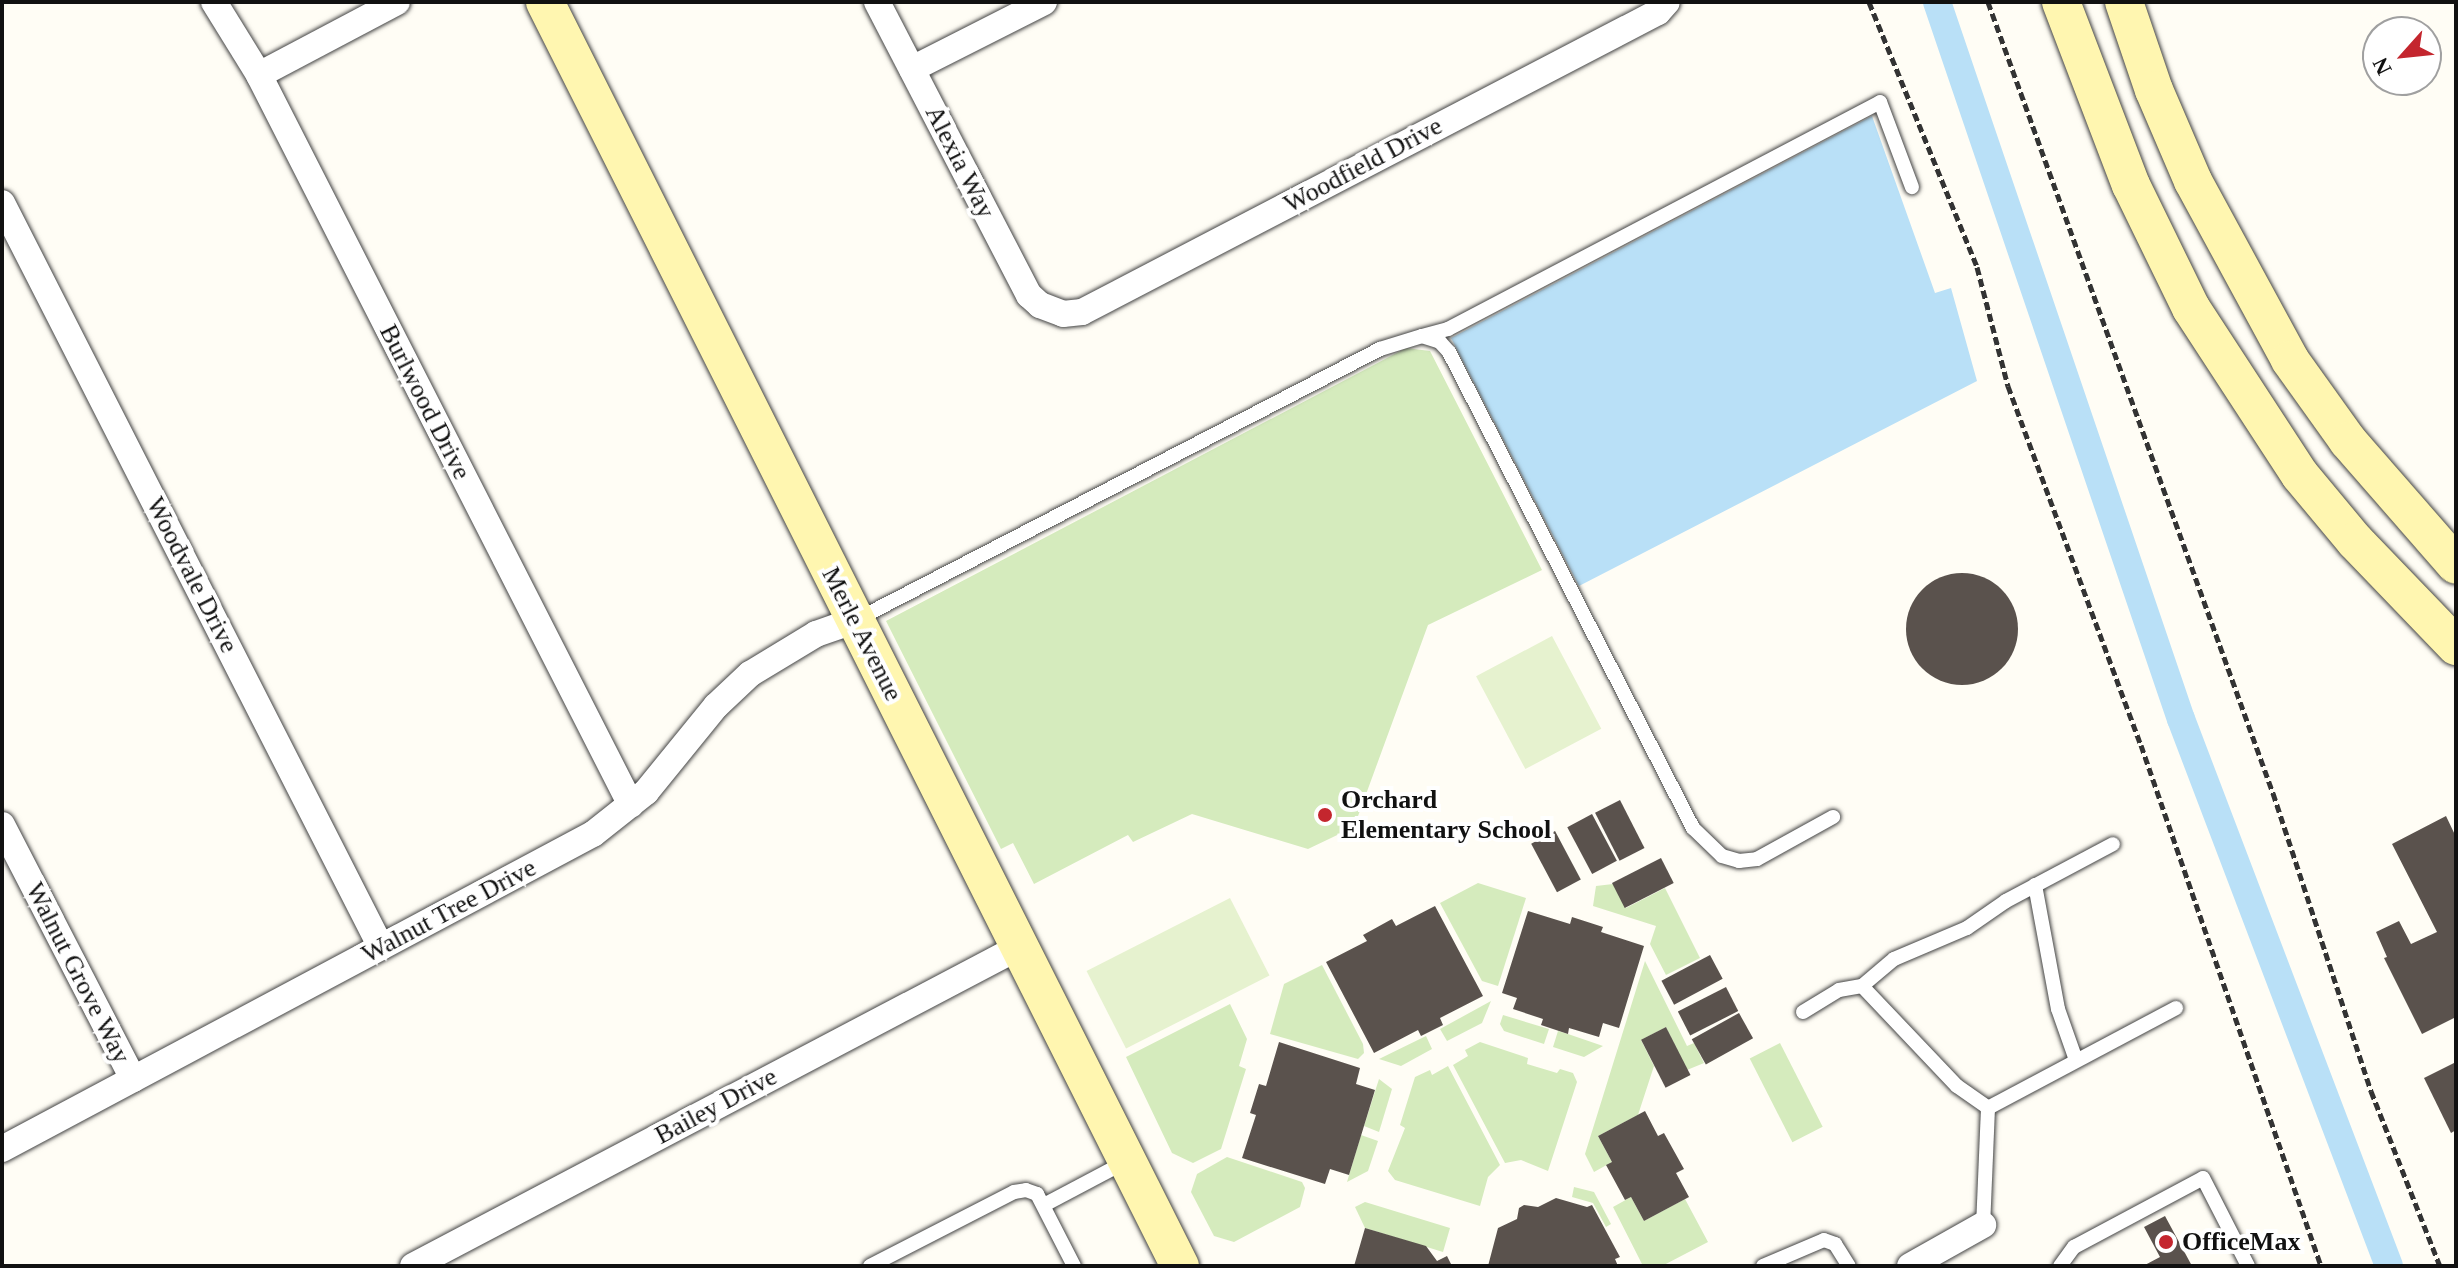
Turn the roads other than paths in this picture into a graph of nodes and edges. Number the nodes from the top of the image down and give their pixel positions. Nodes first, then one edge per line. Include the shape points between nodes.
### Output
1 (214, 2) edge
2 (397, 2) edge
3 (545, 2) edge
4 (877, 2) edge
5 (1044, 2) edge
6 (1667, 2) edge
7 (2061, 2) edge
8 (2124, 2) edge
9 (912, 69) junction
10 (259, 75) junction
11 (1912, 187) dead end
12 (2, 203) edge
13 (1053, 312) joint
14 (1422, 336) junction
15 (2397, 500) junction
16 (2456, 545) edge
17 (2456, 565) edge
18 (856, 620) junction
19 (2456, 646) edge
20 (631, 805) junction
21 (1833, 817) dead end
22 (2, 825) edge
23 (2113, 844) dead end
24 (2035, 885) junction
25 (381, 947) junction
26 (1019, 947) junction
27 (1862, 986) junction
28 (2176, 1008) dead end
29 (1803, 1012) dead end
30 (2076, 1060) junction
31 (133, 1079) junction
32 (1988, 1108) junction
33 (2, 1149) edge
34 (1127, 1161) junction
35 (1044, 1205) junction
36 (1983, 1225) joint
37 (413, 1266) edge
38 (870, 1266) edge
39 (1074, 1266) edge
40 (1180, 1266) edge
41 (1763, 1266) edge
42 (1849, 1266) edge
43 (1910, 1266) edge
44 (2060, 1266) edge
45 (2248, 1266) edge

1 - 10 street, Burlwood Drive
2 - 10 street
3 - 18 main road, Merle Avenue
4 - 9 street, Alexia Way
5 - 9 street
6 - 13 street, Woodfield Drive via 1658,12 1082,312
7 - 19 main road via 2131,185 2191,308 2300,475
8 - 15 main road via 2154,90 2240,273 2290,360
9 - 13 street, Alexia Way via 1029,295
10 - 20 street, Burlwood Drive
11 - 14 lane via 1880,102 1448,329
12 - 25 street, Woodvale Drive
14 - 18 lane via 1380,349
14 - 21 lane via 1440,342 1449,352 1693,828 1722,856 1739,861 1757,859
15 - 16 lane
15 - 17 main road
18 - 20 street, Walnut Tree Drive via 784,651 750,674
18 - 26 main road, Merle Avenue
20 - 25 street, Walnut Tree Drive via 593,834
22 - 31 street, Walnut Grove Way
23 - 24 lane
24 - 27 lane via 1967,928 1894,959
24 - 30 lane via 2058,1009
25 - 31 street, Walnut Tree Drive
26 - 34 main road, Merle Avenue
26 - 37 street, Bailey Drive
27 - 29 lane via 1839,990
27 - 32 lane via 1957,1086
28 - 30 lane
30 - 32 lane
31 - 33 street, Walnut Tree Drive
32 - 36 lane
34 - 35 lane
34 - 40 main road, Merle Avenue
35 - 38 lane via 1037,1194 1014,1192
35 - 39 lane
36 - 43 street
41 - 42 lane via 1824,1240 1835,1244
44 - 45 lane via 2074,1247 2203,1178

